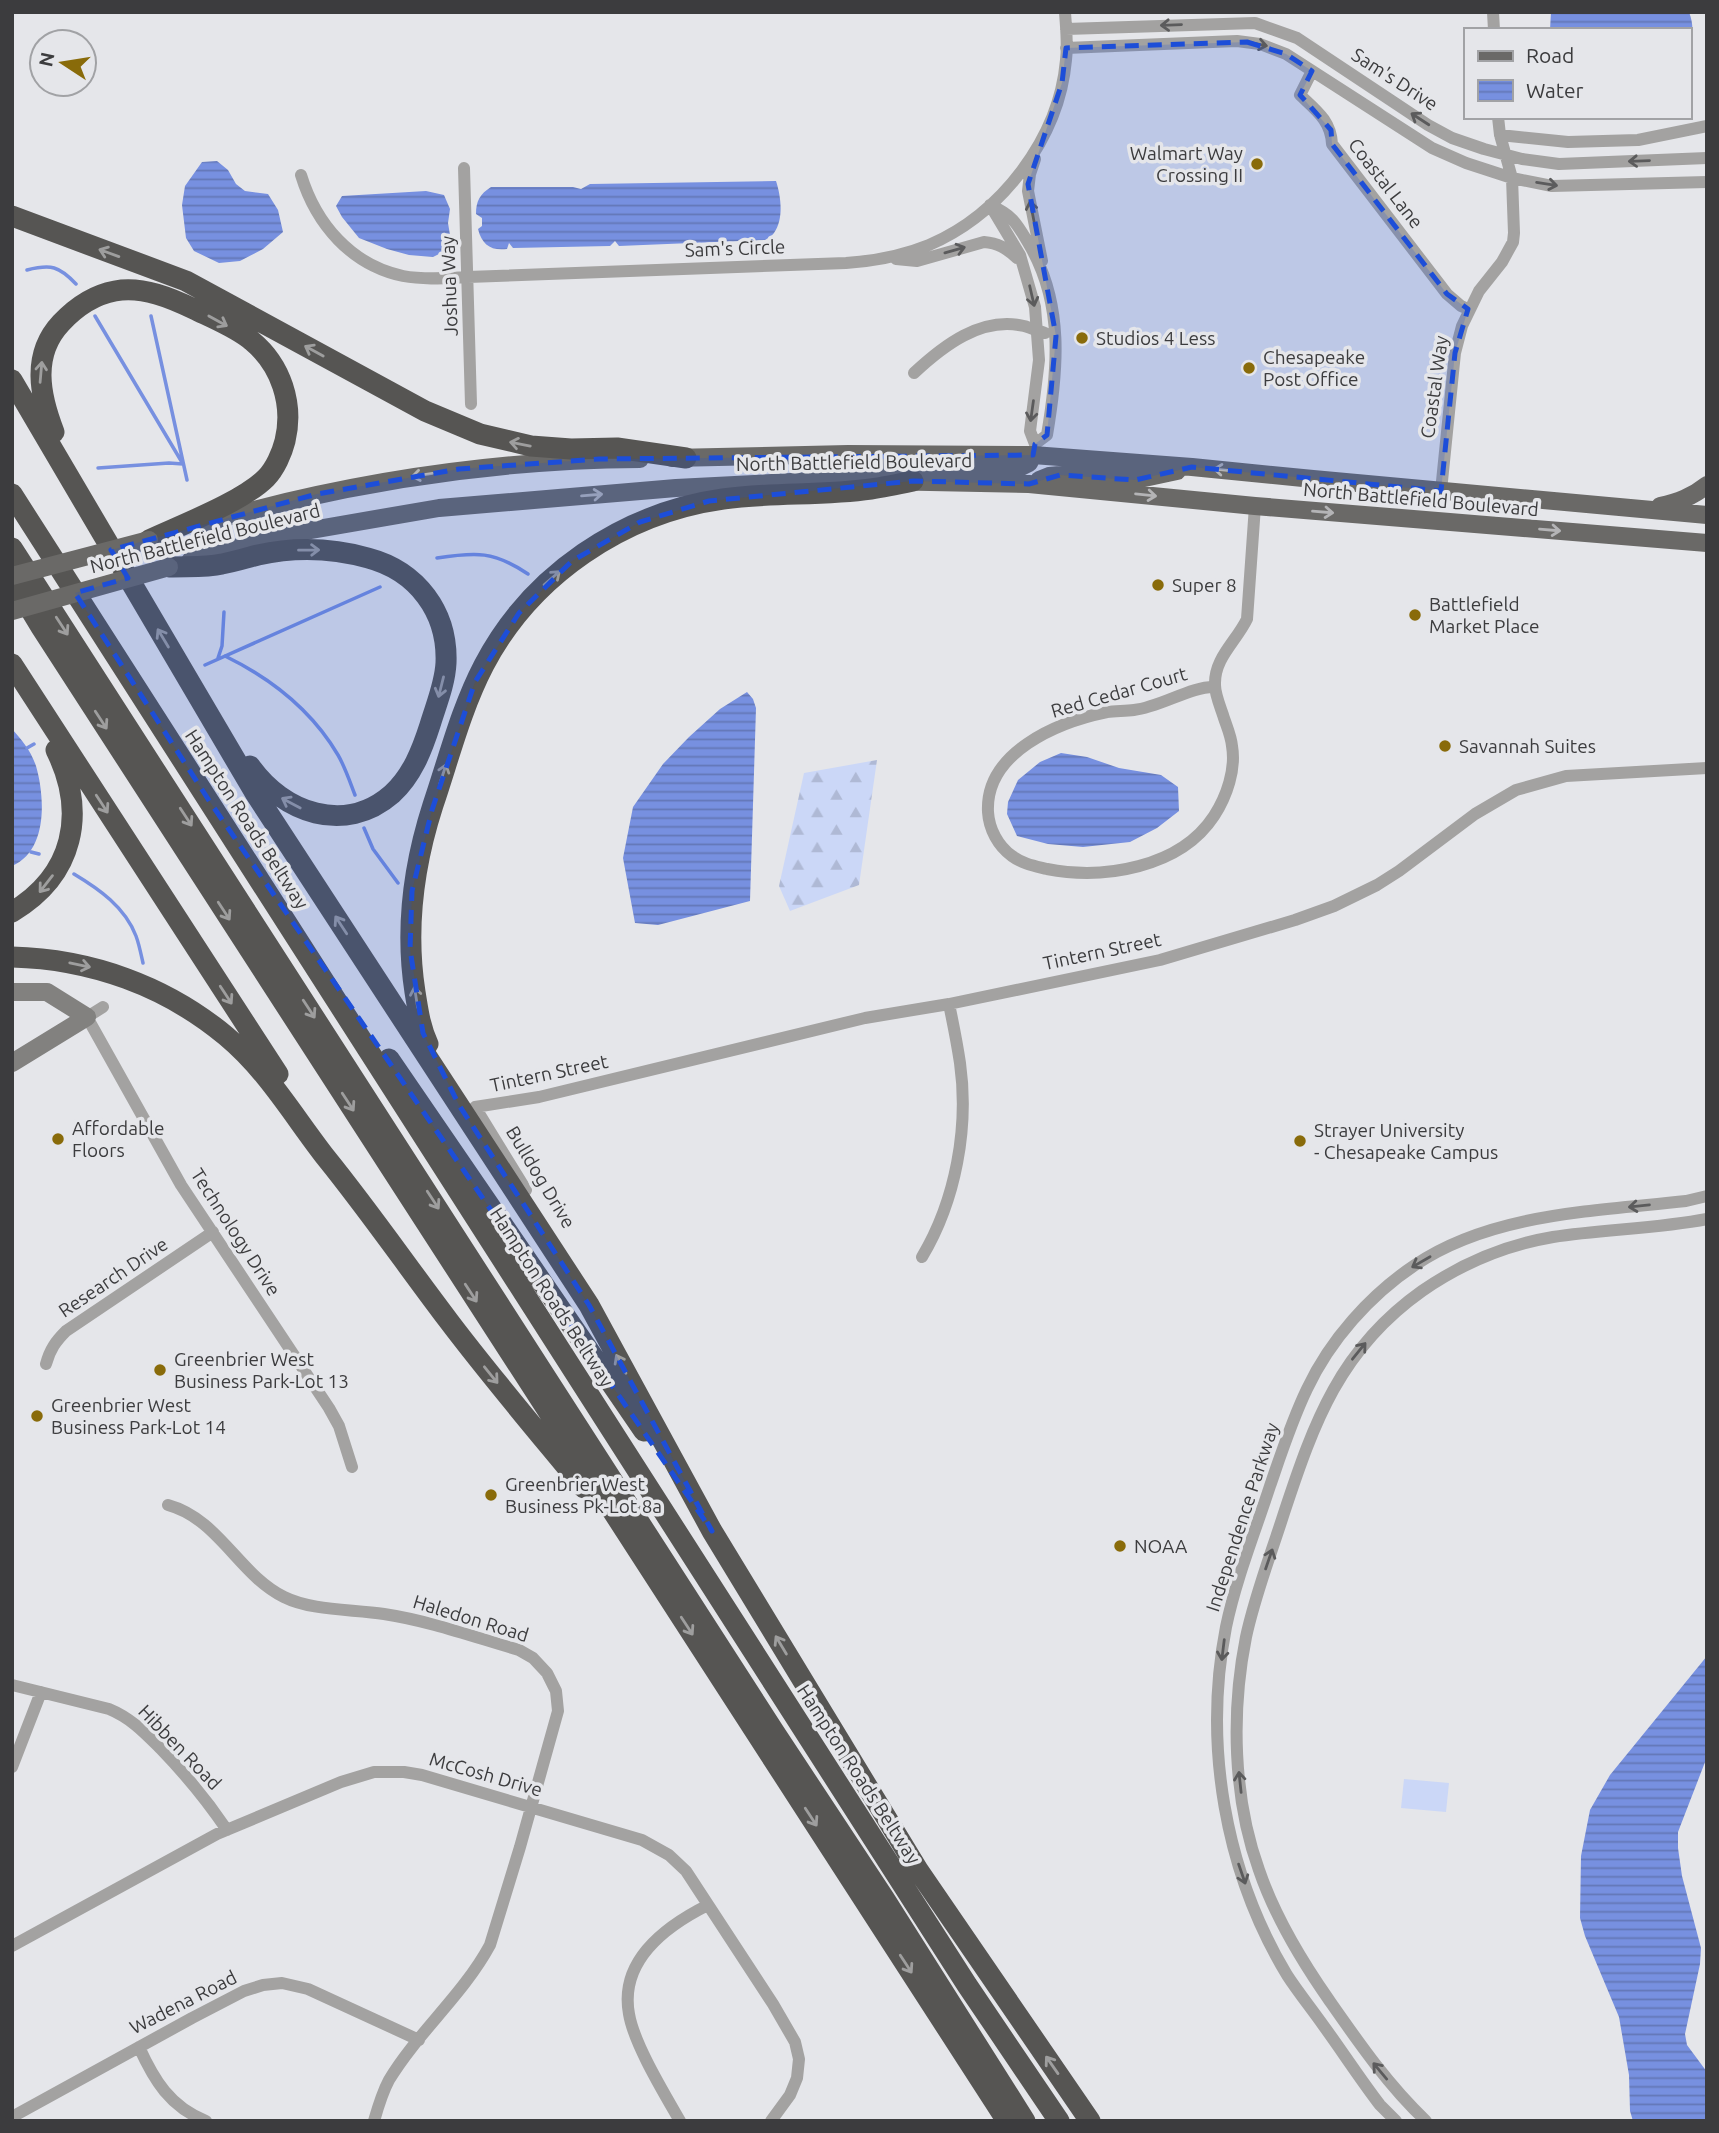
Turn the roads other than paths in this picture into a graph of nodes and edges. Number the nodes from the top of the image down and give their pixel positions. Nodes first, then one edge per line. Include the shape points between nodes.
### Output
1 (1065, 12) edge
2 (1066, 29) junction
3 (1066, 48) junction
4 (1312, 71) junction
5 (1498, 119) edge
6 (1707, 126) edge
7 (1500, 135) junction
8 (1043, 136) junction
9 (1505, 155) junction
10 (1707, 158) edge
11 (464, 168) dead end
12 (301, 175) dead end
13 (1512, 178) junction
14 (1707, 182) edge
15 (990, 205) junction
16 (12, 216) edge
17 (888, 258) junction
18 (1022, 262) junction
19 (468, 277) junction
20 (1045, 278) junction
21 (1468, 309) junction
22 (1038, 331) junction
23 (1056, 336) junction
24 (914, 373) dead end
25 (12, 380) edge
26 (471, 404) dead end
27 (1034, 450) junction
28 (685, 458) junction
29 (1192, 467) junction
30 (913, 481) junction
31 (754, 482) junction
32 (72, 484) junction
33 (1029, 484) junction
34 (1707, 485) edge
35 (1441, 491) junction
36 (12, 494) edge
37 (1255, 506) junction
38 (1639, 509) junction
39 (12, 513) edge
40 (1707, 515) edge
41 (149, 540) junction
42 (1707, 543) edge
43 (12, 548) edge
44 (169, 567) junction
45 (12, 578) edge
46 (12, 611) edge
47 (12, 664) edge
48 (1214, 687) junction
49 (198, 697) junction
50 (1707, 768) edge
51 (209, 802) junction
52 (12, 912) edge
53 (12, 957) edge
54 (12, 992) edge
55 (949, 1004) junction
56 (103, 1007) dead end
57 (86, 1017) junction
58 (12, 1063) edge
59 (467, 1106) junction
60 (1707, 1196) edge
61 (364, 1205) junction
62 (1707, 1219) edge
63 (213, 1232) junction
64 (922, 1256) dead end
65 (573, 1267) dead end
66 (46, 1364) dead end
67 (352, 1467) dead end
68 (168, 1504) dead end
69 (712, 1531) junction
70 (650, 1568) junction
71 (12, 1685) edge
72 (41, 1692) junction
73 (12, 1767) edge
74 (531, 1807) junction
75 (227, 1830) junction
76 (708, 1905) junction
77 (12, 1946) edge
78 (419, 2040) junction
79 (139, 2047) junction
80 (12, 2117) edge
81 (206, 2121) edge
82 (374, 2121) edge
83 (680, 2121) edge
84 (771, 2121) edge
85 (1007, 2121) edge
86 (1025, 2121) edge
87 (1051, 2121) edge
88 (1059, 2121) edge
89 (1090, 2121) edge
90 (1396, 2121) edge
91 (1426, 2121) edge

1 - 2 street, Sam's Circle
2 - 3 street, Sam's Circle
9 -> 2 street, Sam's Drive via 1452,138 1297,38 1255,23
3 -> 4 street, Sam's Drive via 1247,42 1269,46
3 - 8 street, Sam's Circle via 1062,83
4 - 13 street, Sam's Drive via 1432,148
4 - 21 street, Coastal Lane via 1300,95 1322,116 1331,130 1332,144 1447,294
5 - 7 street, Coastal Way
6 - 7 street via 1638,140 1568,142
7 - 9 street, Coastal Way
8 - 15 street, Sam's Circle via 1023,169
20 -> 8 street via 1028,191
10 -> 9 street, Sam's Drive via 1559,164
9 - 13 street, Coastal Way
11 - 19 street, Joshua Way
12 - 19 street, Sam's Circle via 325,225 359,257 403,276
13 -> 14 street, Sam's Drive via 1552,186
13 - 21 street, Coastal Way via 1513,242
15 - 17 street, Sam's Circle via 930,244
15 - 18 street
15 - 20 street via 1008,214
28 -> 16 highway via 617,448 531,446 480,434 425,411 186,281
17 -> 18 street via 918,261 984,242 1005,247
17 - 19 street, Sam's Circle
18 -> 22 street
19 - 26 street, Joshua Way
20 - 23 street
21 - 35 street, Coastal Way via 1455,353
22 - 23 street
22 - 24 street via 1019,326 980,328 936,353
22 -> 27 street via 1030,431
23 - 27 street via 1047,435
25 - 32 highway
27 - 28 main road, North Battlefield Boulevard
27 - 29 main road, North Battlefield Boulevard
27 - 31 main road via 1029,463 1010,470 798,470
27 - 33 street
28 -> 41 main road, North Battlefield Boulevard via 598,459 458,470 317,494
29 - 33 main road via 1148,478 1060,475
35 -> 29 main road, North Battlefield Boulevard
30 - 31 main road, North Battlefield Boulevard
30 - 33 main road, North Battlefield Boulevard
59 -> 30 highway via 423,1033 410,949 412,891 422,841 459,724 480,673 505,631 543,585 572,561 602,541 657,516 722,499 870,489
44 -> 31 main road, North Battlefield Boulevard via 300,532 439,508
32 -> 41 highway via 45,410 40,364 57,327 73,310 116,291 141,290 173,299 250,340 268,357 286,397 289,424 282,453 267,478 245,495
49 -> 32 highway
33 -> 37 main road, North Battlefield Boulevard
34 - 38 main road via 1675,503
35 - 38 main road, North Battlefield Boulevard
36 - 51 highway, Hampton Roads Beltway
37 -> 42 main road, North Battlefield Boulevard
37 - 48 street, Red Cedar Court via 1247,619 1221,659
38 - 40 main road, North Battlefield Boulevard
39 - 87 highway
41 - 45 main road, North Battlefield Boulevard, bridge
43 -> 86 highway
44 - 46 main road, North Battlefield Boulevard, bridge
44 -> 49 highway via 220,565 289,550 354,555 392,566 415,583 443,629 446,666 442,688 420,752 392,794 358,812 323,814 286,802 260,779
45 -> 70 highway
47 -> 52 highway via 60,758 73,801 70,835 57,868 37,894
47 -> 61 highway
48 - 48 street, Red Cedar Court via 1232,746 1229,784 1212,819 1184,846 1135,866 1087,873 1023,863 1000,845 992,832 987,803 999,770 1025,744 1086,718 1161,704
59 -> 49 highway via 255,793
50 - 55 street, Tintern Street via 1598,773 1541,782 1516,790 1475,814 1399,871 1334,906 1160,960
51 - 69 highway
51 - 88 highway, Hampton Roads Beltway via 967,1985
53 -> 61 highway via 62,961 111,973 163,994 207,1021 266,1076
54 - 57 street via 47,992
55 - 59 street, Tintern Street via 865,1018 552,1094
55 - 64 street via 960,1063 961,1135 947,1199
56 - 57 street
57 - 58 street
57 - 63 street, Technology Drive via 181,1185
59 - 65 street, Bulldog Drive
69 -> 59 highway via 589,1305
60 -> 90 street, Independence Parkway via 1520,1222 1447,1248 1388,1286 1336,1340 1308,1388 1234,1592 1216,1734 1229,1837 1258,1917 1288,1977
61 -> 70 highway via 474,1354
91 -> 62 street, Independence Parkway via 1371,2061 1303,1962 1259,1870 1243,1806 1237,1729 1246,1640 1260,1586 1308,1441 1328,1398 1352,1359 1396,1311 1442,1278 1508,1248 1553,1237
63 - 66 street, Research Drive via 66,1331 55,1342
63 - 67 street, Technology Drive via 329,1408
68 - 74 street, Haledon Road via 202,1521 263,1583 285,1598 419,1621 533,1658 551,1679 558,1706
89 -> 69 highway via 918,1870
70 -> 85 highway
71 - 72 street, Hibben Road
72 - 73 street
72 - 75 street, Hibben Road via 109,1709 136,1724 197,1787
74 - 75 street, McCosh Drive via 422,1775 382,1771 357,1776
74 - 76 street, McCosh Drive via 652,1844 681,1866
74 - 78 street, Haledon Road via 489,1945
75 - 77 street, McCosh Drive
76 - 83 street via 654,1940 636,1964 629,1985 628,2013 634,2031
76 - 84 street, McCosh Drive via 797,2047 794,2088
78 - 79 street, Wadena Road via 308,1989 282,1983 244,1991
78 - 82 street, Haledon Road via 388,2083
79 - 80 street, Wadena Road
79 - 81 street via 161,2088

